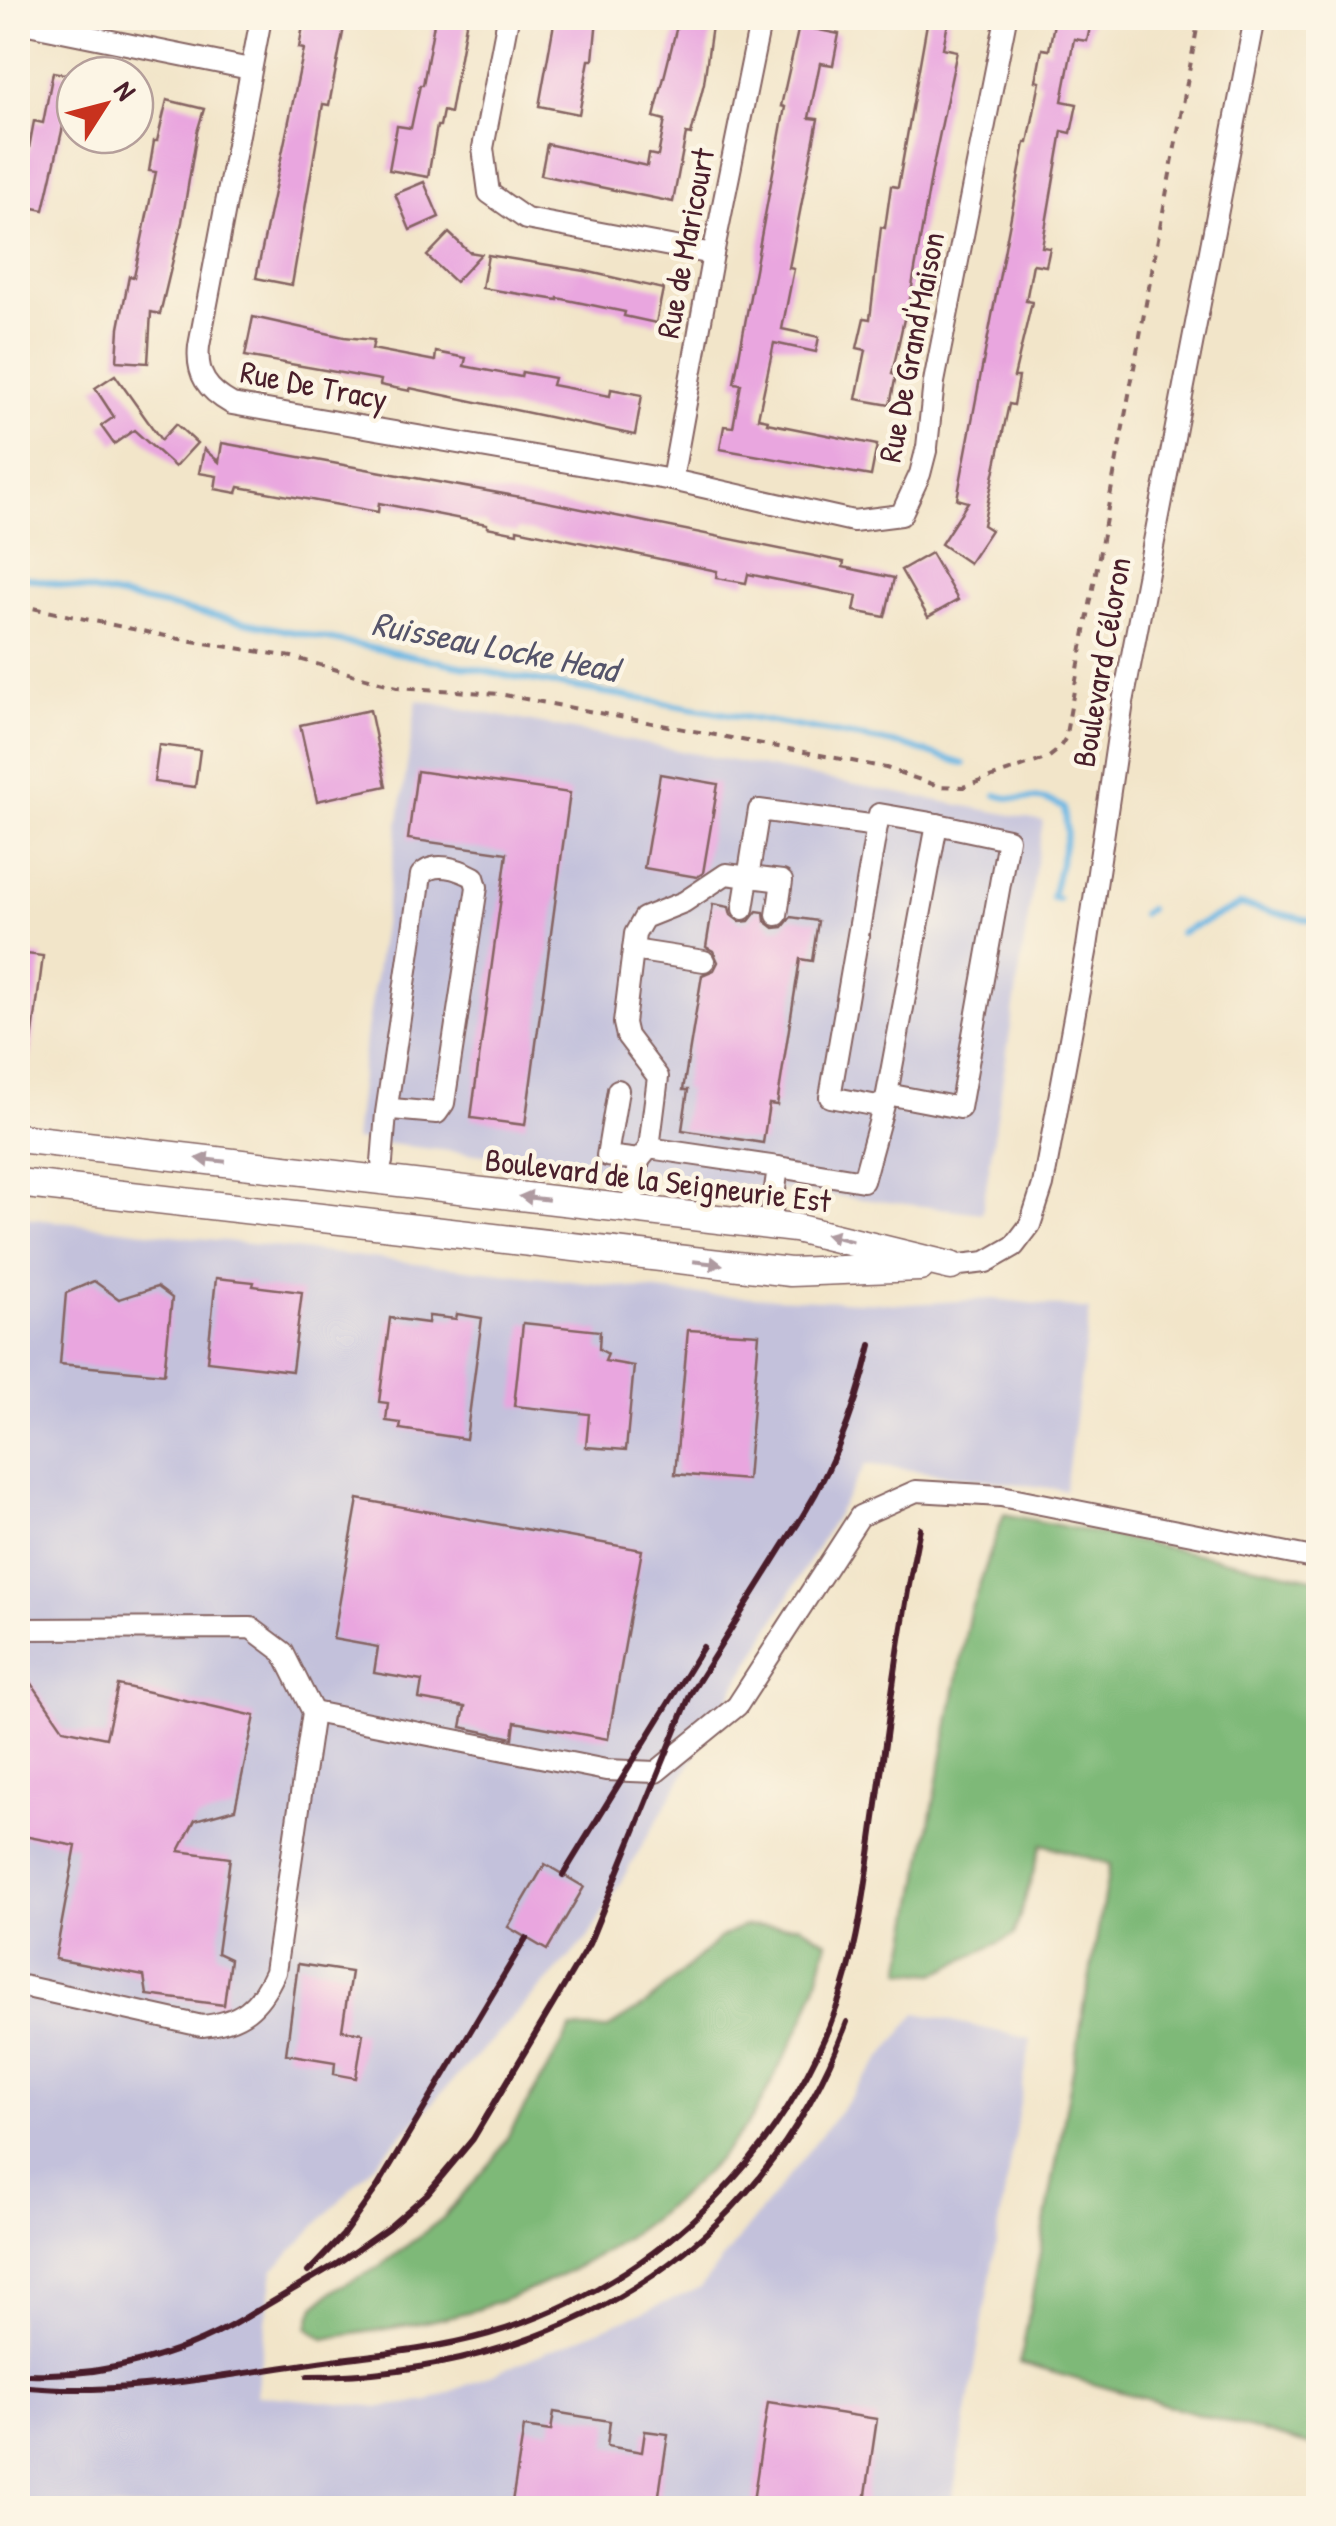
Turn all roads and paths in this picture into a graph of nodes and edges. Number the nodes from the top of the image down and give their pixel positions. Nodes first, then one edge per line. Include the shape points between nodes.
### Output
1 (261, 18) edge
2 (508, 18) edge
3 (760, 18) edge
4 (1006, 18) edge
5 (1199, 18) edge
6 (1255, 18) edge
7 (18, 21) edge
8 (250, 69) junction
9 (712, 254) junction
10 (672, 480) junction
11 (18, 606) edge
12 (936, 824) junction
13 (877, 826) junction
14 (749, 875) junction
15 (744, 909) dead end
16 (777, 914) dead end
17 (633, 950) junction
18 (704, 961) dead end
19 (618, 1090) dead end
20 (885, 1100) junction
21 (386, 1113) junction
22 (18, 1138) edge
23 (50, 1142) junction
24 (115, 1149) junction
25 (644, 1154) junction
26 (382, 1162) dead end
27 (778, 1167) junction
28 (282, 1169) junction
29 (358, 1178) junction
30 (31, 1185) edge
31 (109, 1194) junction
32 (631, 1209) junction
33 (277, 1212) junction
34 (353, 1221) junction
35 (770, 1225) junction
36 (626, 1254) junction
37 (951, 1266) junction
38 (1318, 1558) edge
39 (18, 1628) edge
40 (314, 1712) junction
41 (18, 1985) edge

1 - 8 street, Rue De Tracy
2 - 9 street via 483,148 488,192 526,219
3 - 9 street, Rue de Maricourt
4 - 10 street, Rue De Grand'Maison via 927,447 901,514 852,521
5 - 11 path, Boulevard Céloron via 1062,746 1048,758 950,788 869,764 499,694 398,687 292,657
6 - 37 street, Boulevard Céloron via 1118,730 1043,1184 1030,1226 1014,1246 986,1262
7 - 8 street
8 - 10 street, Rue De Tracy via 198,346 200,376 215,394 232,404
9 - 10 street, Rue de Maricourt
12 - 13 street via 879,814
12 - 20 street
12 - 20 street via 1008,838 960,1108
13 - 14 street via 759,810
13 - 20 street via 830,1098
14 - 15 street
14 - 16 street via 782,880
14 - 17 street via 726,874 644,918
17 - 18 street
17 - 25 street via 625,1030 658,1077
19 - 25 street via 607,1156
20 - 27 street via 863,1181
21 - 21 street via 437,1113 444,1103 477,887 462,871 434,866 421,875
21 - 26 street
22 - 23 main road, Boulevard de la Seigneurie Est
23 - 24 main road, Boulevard de la Seigneurie Est
23 - 30 main road
28 -> 24 main road, Boulevard de la Seigneurie Est
24 - 31 main road
25 - 27 street
25 - 32 street
27 - 35 street
28 - 29 main road, Boulevard de la Seigneurie Est
28 - 33 main road
32 -> 29 main road, Boulevard de la Seigneurie Est
29 - 34 main road
30 - 31 main road
31 - 33 main road
32 - 35 main road, Boulevard de la Seigneurie Est
32 - 36 main road
33 - 34 main road
34 - 36 main road
37 -> 35 main road, Boulevard de la Seigneurie Est
36 -> 37 main road via 790,1272
38 - 40 street via 1001,1496 916,1490 860,1516 737,1706 656,1772 606,1770
39 - 40 street via 251,1628 284,1652
40 - 41 street via 274,1972 244,2014 202,2026

